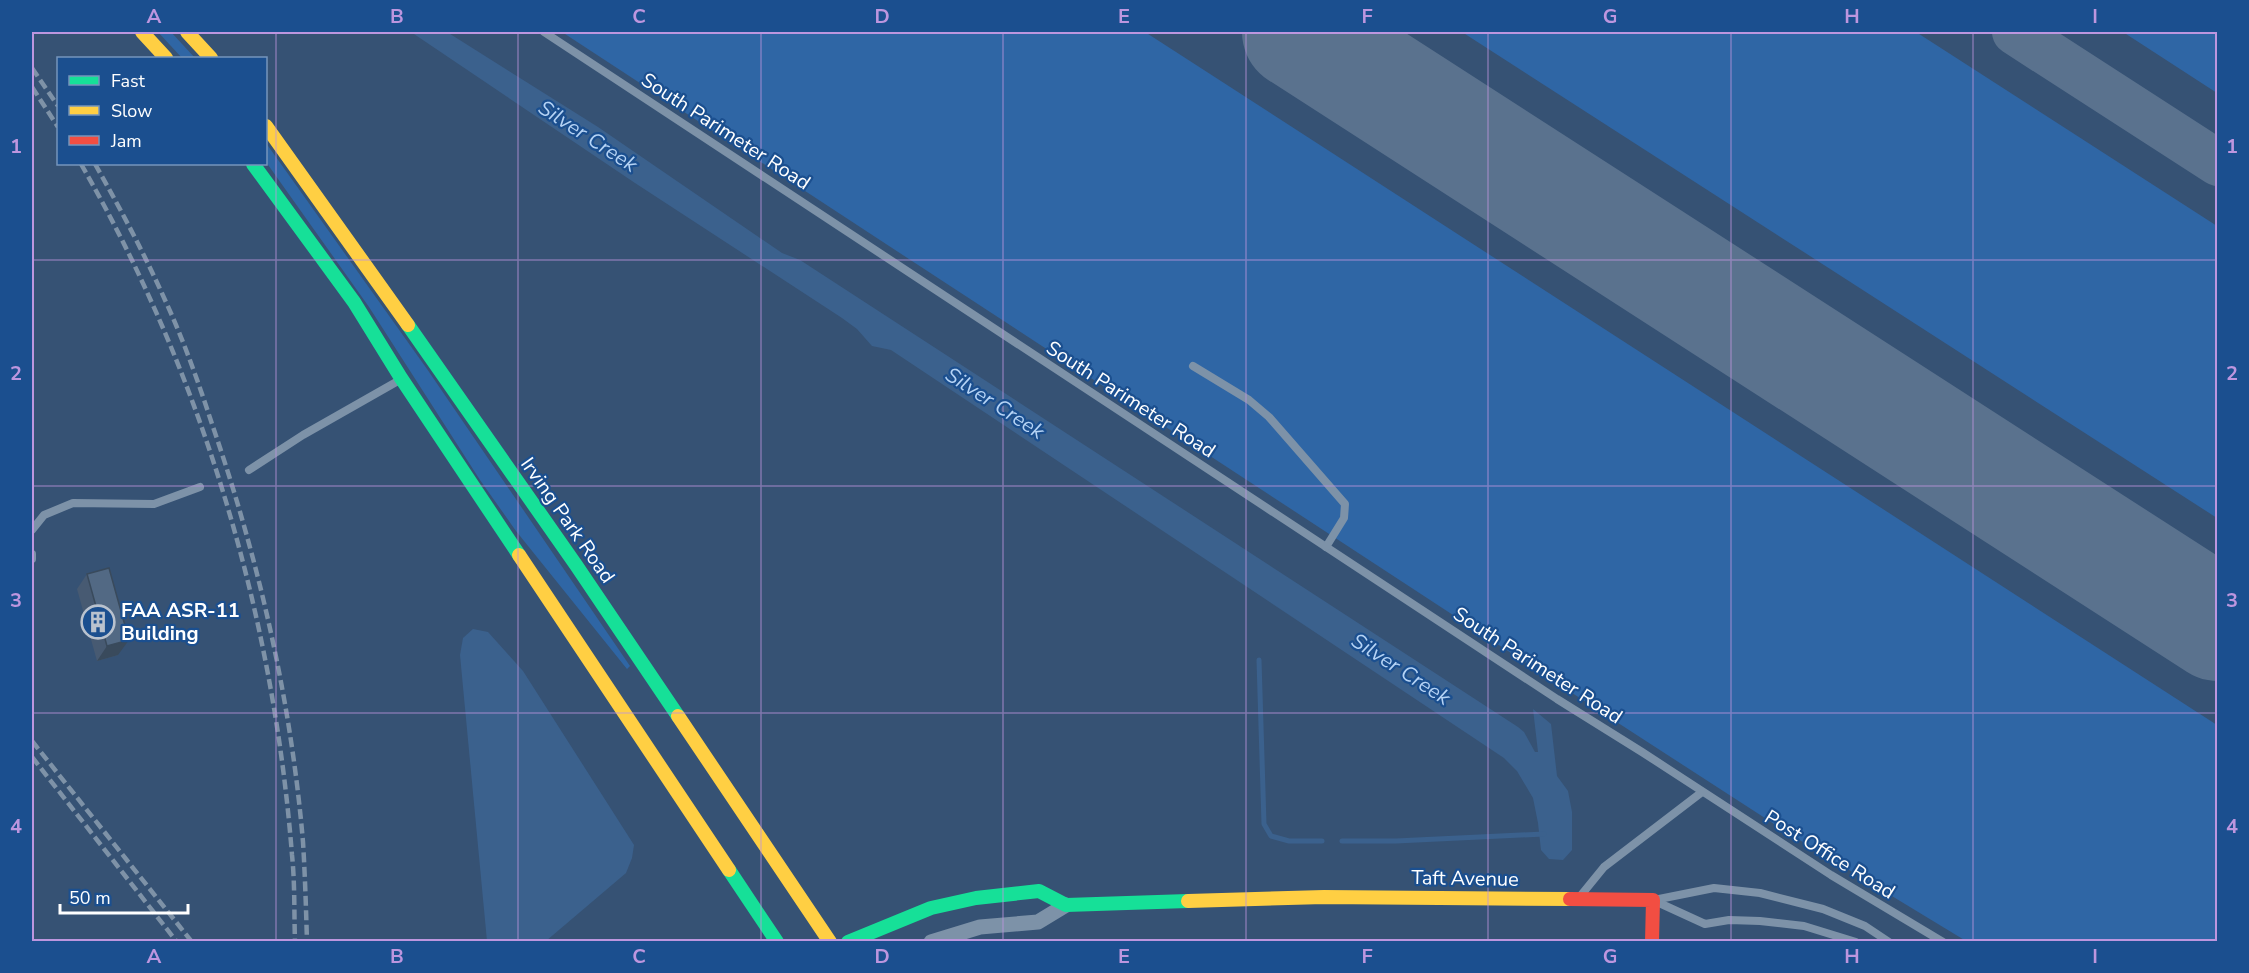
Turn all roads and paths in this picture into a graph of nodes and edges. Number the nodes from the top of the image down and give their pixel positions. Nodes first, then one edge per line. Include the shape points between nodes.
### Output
1 (142, 32) edge
2 (187, 32) edge
3 (544, 32) edge
4 (164, 57) edge
5 (210, 57) edge
6 (267, 127) edge
7 (254, 165) edge
8 (1193, 366) dead end
9 (402, 378) junction
10 (249, 470) dead end
11 (200, 487) dead end
12 (32, 530) edge
13 (1326, 546) junction
14 (32, 554) edge
15 (32, 559) edge
16 (1702, 792) junction
17 (1578, 900) junction
18 (1653, 900) junction
19 (1066, 905) junction
20 (777, 942) edge
21 (830, 942) edge
22 (848, 942) edge
23 (931, 942) edge
24 (1652, 942) edge
25 (1857, 942) edge
26 (1889, 942) edge
27 (1942, 942) edge

1 - 4 main road
2 - 5 main road
3 - 13 lane, South Parimeter Road
6 - 21 main road, Irving Park Road via 550,527
7 - 9 main road via 354,302
8 - 13 lane via 1269,417 1345,504 1344,518
9 - 10 lane
9 - 20 main road
11 - 12 lane via 154,504 73,503 44,515
13 - 16 lane, South Parimeter Road
14 - 15 lane
16 - 17 lane via 1604,867
16 - 27 lane, Post Office Road
17 - 18 main road, Taft Avenue
17 - 19 main road, Taft Avenue via 1324,897
18 - 24 main road
18 - 25 lane, Taft Avenue via 1705,924 1729,920 1804,926
18 - 26 lane via 1714,888 1760,893 1823,909 1864,926
19 - 22 main road, Taft Avenue via 1039,891 976,898 931,908
19 - 23 street, Taft Avenue via 1038,922 980,927

